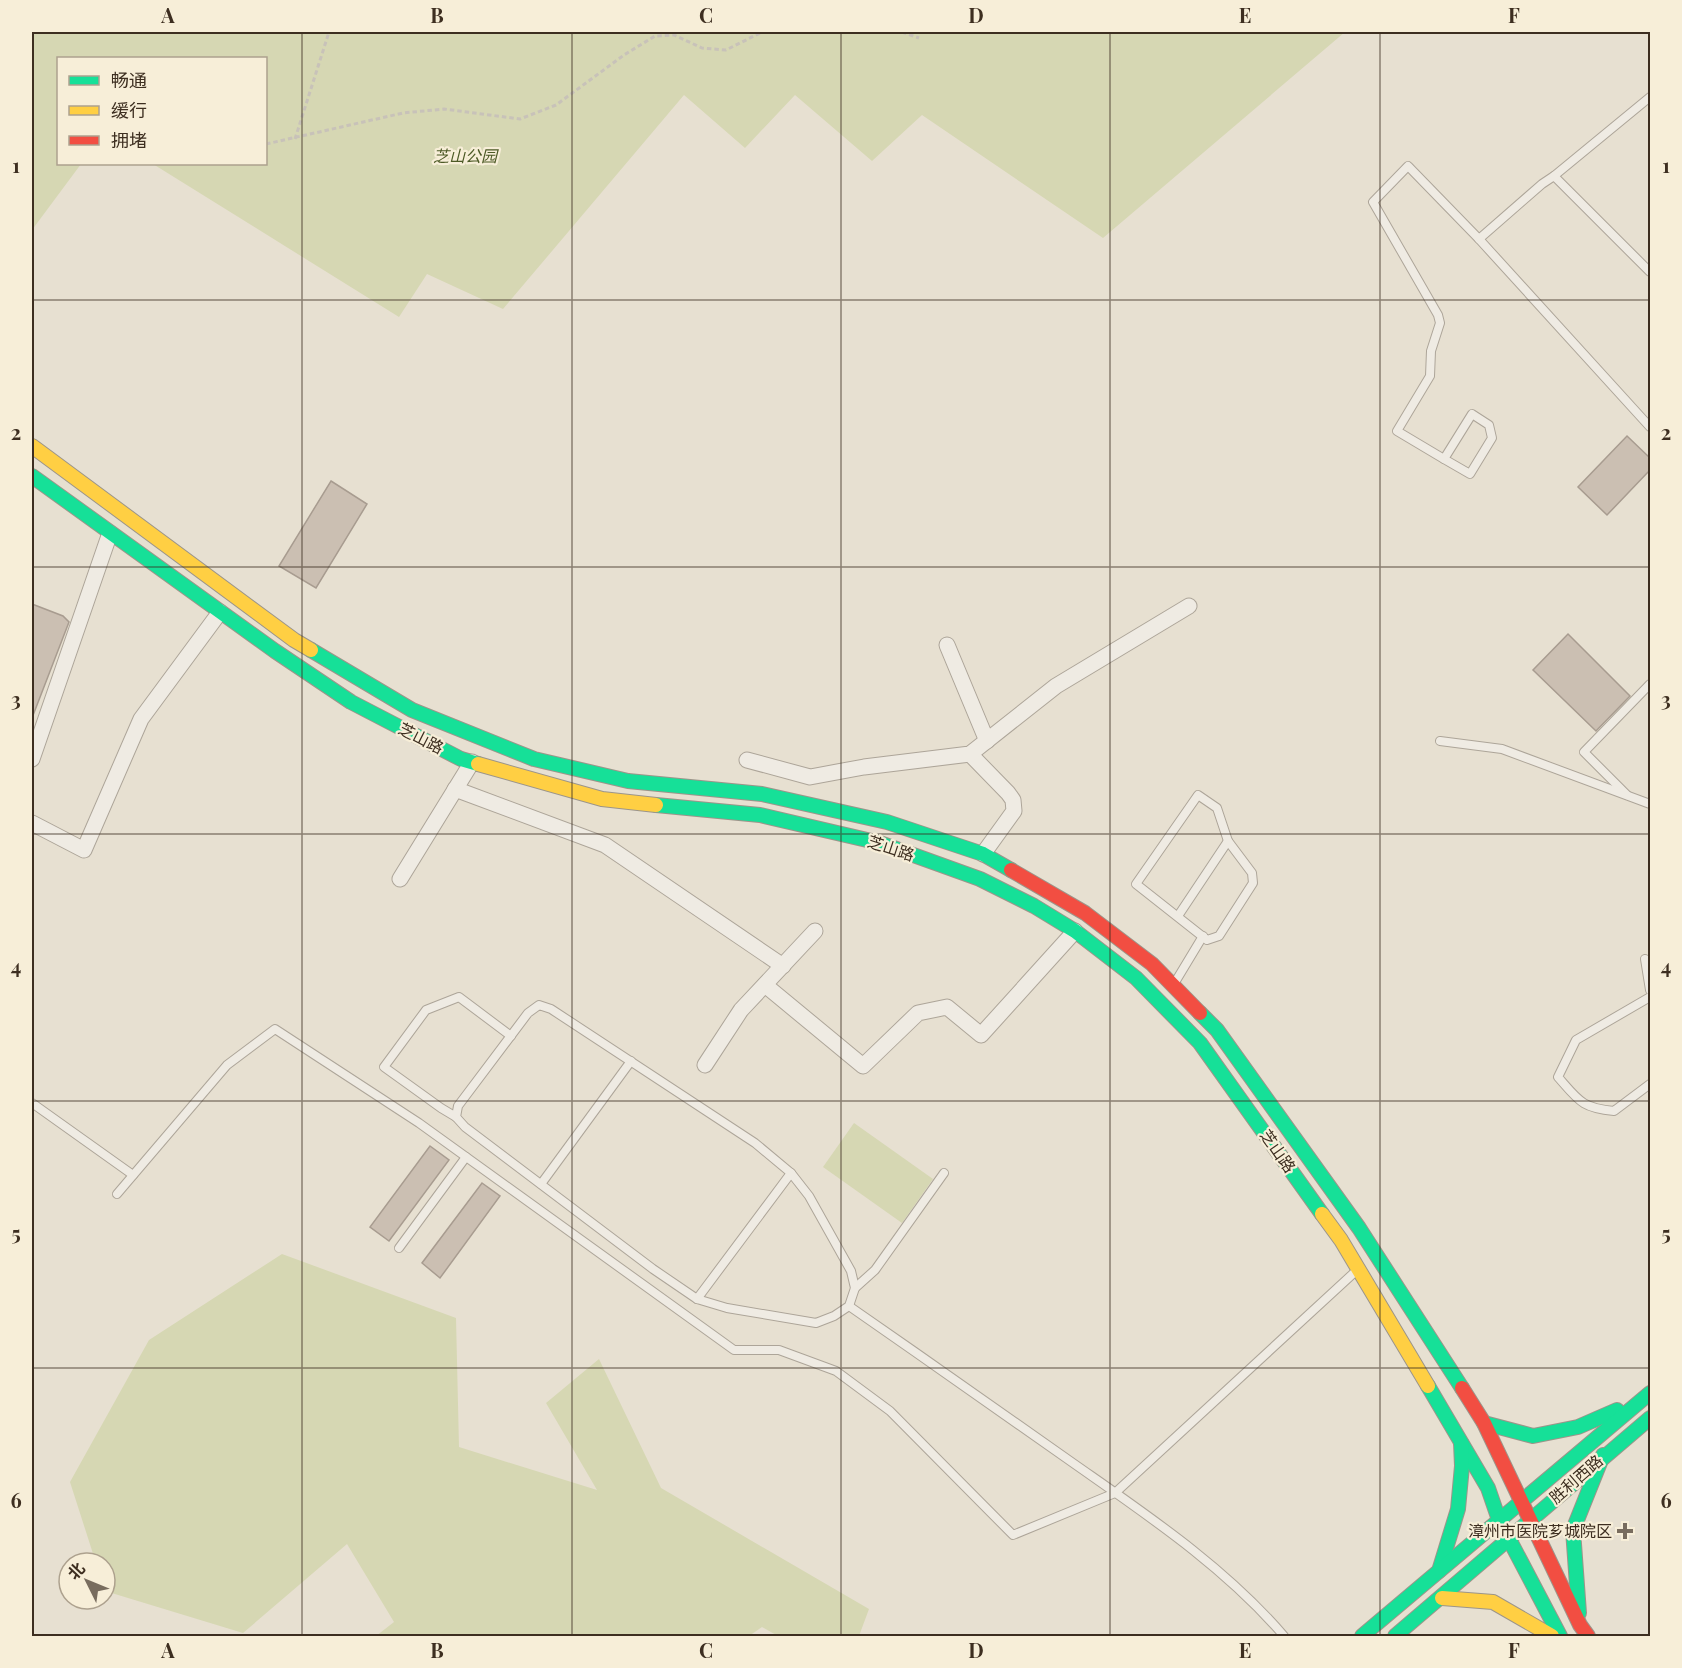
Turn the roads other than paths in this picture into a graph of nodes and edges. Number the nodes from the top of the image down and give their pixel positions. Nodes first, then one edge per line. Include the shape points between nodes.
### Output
1 (1650, 97) edge
2 (1554, 176) junction
3 (1479, 239) junction
4 (1650, 272) edge
5 (1650, 428) edge
6 (32, 446) edge
7 (1444, 459) junction
8 (32, 476) edge
9 (110, 533) junction
10 (1190, 606) dead end
11 (220, 612) junction
12 (947, 645) dead end
13 (1650, 684) edge
14 (987, 741) junction
15 (1440, 741) dead end
16 (970, 754) junction
17 (32, 759) edge
18 (747, 760) dead end
19 (472, 762) junction
20 (455, 789) junction
21 (1630, 798) junction
22 (1650, 804) edge
23 (32, 823) edge
24 (1228, 841) junction
25 (983, 854) junction
26 (400, 879) dead end
27 (1178, 916) junction
28 (815, 931) dead end
29 (1075, 931) junction
30 (1203, 936) junction
31 (1645, 959) dead end
32 (783, 966) junction
33 (765, 985) junction
34 (1173, 985) junction
35 (1650, 990) edge
36 (1650, 997) edge
37 (511, 1036) junction
38 (631, 1061) junction
39 (705, 1065) dead end
40 (1650, 1084) edge
41 (32, 1103) edge
42 (456, 1117) junction
43 (466, 1157) junction
44 (791, 1173) junction
45 (944, 1173) dead end
46 (133, 1175) junction
47 (542, 1184) junction
48 (117, 1194) dead end
49 (399, 1248) dead end
50 (1358, 1269) junction
51 (855, 1288) junction
52 (697, 1299) junction
53 (849, 1306) junction
54 (1646, 1396) edge
55 (1649, 1420) edge
56 (1484, 1423) junction
57 (1461, 1442) junction
58 (1604, 1455) junction
59 (1115, 1493) junction
60 (1520, 1502) junction
61 (1499, 1520) junction
62 (1528, 1521) junction
63 (1508, 1539) junction
64 (1439, 1571) junction
65 (1442, 1598) junction
66 (1584, 1631) edge
67 (1284, 1636) edge
68 (1362, 1636) edge
69 (1395, 1636) edge
70 (1552, 1636) edge
71 (1560, 1636) edge

1 - 2 lane
2 - 3 lane
2 - 4 lane
3 - 5 lane
3 - 7 lane via 1407,166 1373,202 1440,323 1431,351 1430,376 1397,431
6 - 25 main road via 294,640 412,710 534,759 628,781 762,794 887,822
7 - 7 lane via 1472,414 1489,425 1492,438 1470,474
8 - 9 main road, 芝山路
9 - 11 main road, 芝山路
9 - 17 street
10 - 14 street via 1056,686
11 - 19 main road, 芝山路 via 351,702
11 - 23 street via 141,718 84,850
12 - 14 street
13 - 21 lane via 1584,752
14 - 16 street
15 - 21 lane via 1502,749
16 - 18 street via 810,777
16 - 25 street via 1013,801 1014,811
19 - 20 street
19 - 29 main road, 芝山路 via 602,799 760,815 880,843 980,879
20 - 26 street
20 - 32 street via 605,845
21 - 22 lane
24 - 27 lane
24 - 27 lane via 1217,808 1198,795 1136,884
24 - 30 lane via 1252,873 1254,883 1218,936 1207,940
25 - 34 main road via 1085,913
27 - 30 lane
28 - 32 street
29 - 33 street via 981,1035 947,1007 918,1012 863,1066
29 - 50 main road, 芝山路 via 1136,978 1200,1043
30 - 34 lane
31 - 35 lane
32 - 33 street
33 - 39 street via 741,1010
34 - 56 main road via 1217,1030 1359,1228
36 - 40 lane via 1576,1040 1558,1077 1592,1109 1614,1111
37 - 38 lane via 539,1005
37 - 42 lane via 458,1106
37 - 42 lane via 459,997 426,1010 384,1067
38 - 44 lane via 755,1143
38 - 47 lane
41 - 46 lane
42 - 47 lane
43 - 46 lane via 274,1029 227,1065
43 - 49 lane
43 - 59 lane via 734,1350 779,1350 836,1371 890,1411 1013,1535
44 - 51 lane via 851,1271
44 - 52 lane
45 - 51 lane via 875,1270
46 - 48 lane
47 - 52 lane
50 - 57 main road, 芝山路
50 - 59 lane
51 - 53 lane
52 - 53 lane via 816,1323
53 - 59 lane
54 - 56 main road via 1578,1427 1533,1436
54 - 60 main road
55 - 58 main road, 胜利西路
56 - 60 main road
57 - 61 main road, 芝山路 via 1488,1488
57 - 64 main road via 1458,1509
58 - 62 main road, 胜利西路
58 - 66 main road via 1573,1530
59 - 67 lane via 1210,1563
60 - 61 main road
60 - 62 main road
61 - 63 main road, 芝山路
61 - 64 main road
62 - 63 main road, 胜利西路
62 - 66 main road
63 - 65 main road, 胜利西路
63 - 71 main road, 芝山路
64 - 68 main road
65 - 69 main road, 胜利西路
65 - 70 main road via 1493,1602

